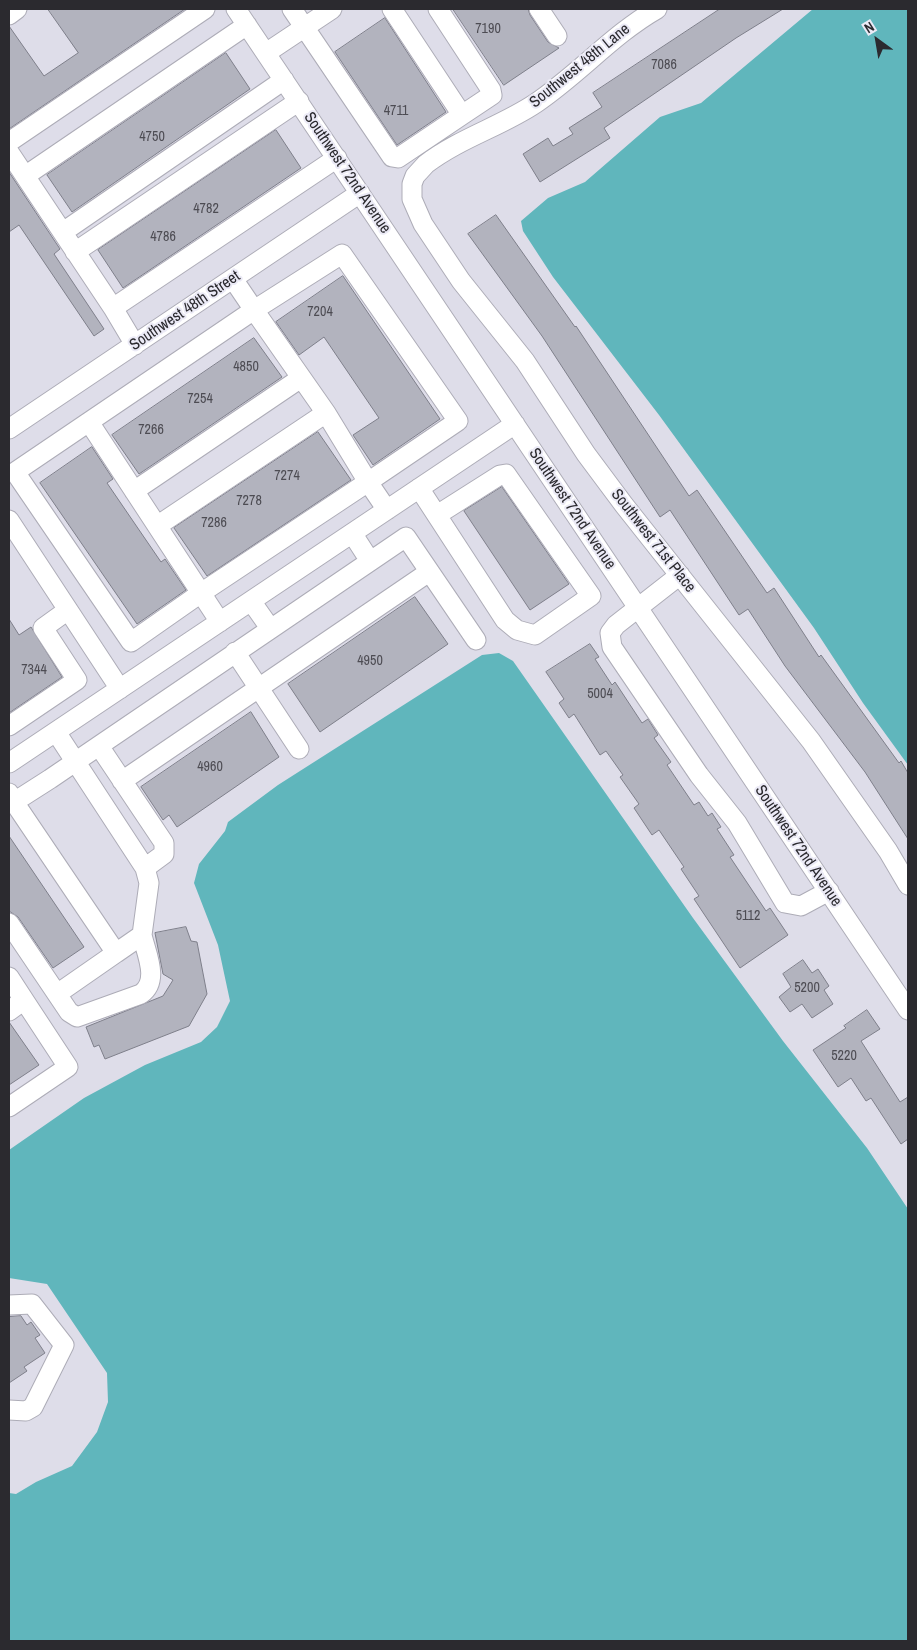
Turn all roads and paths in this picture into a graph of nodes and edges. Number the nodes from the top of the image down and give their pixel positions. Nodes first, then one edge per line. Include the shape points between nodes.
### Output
1 (18, 9) edge
2 (205, 9) edge
3 (236, 9) edge
4 (292, 9) edge
5 (332, 9) edge
6 (392, 9) edge
7 (438, 9) edge
8 (539, 9) edge
9 (657, 9) edge
10 (9, 15) edge
11 (247, 25) junction
12 (304, 27) junction
13 (558, 36) dead end
14 (266, 53) junction
15 (284, 80) junction
16 (299, 102) junction
17 (462, 115) junction
18 (9, 142) edge
19 (9, 152) edge
20 (337, 158) junction
21 (25, 176) junction
22 (411, 191) joint
23 (360, 193) junction
24 (63, 232) junction
25 (76, 252) junction
26 (233, 279) junction
27 (113, 308) junction
28 (254, 310) junction
29 (135, 345) junction
30 (301, 378) junction
31 (326, 413) junction
32 (89, 422) junction
33 (515, 424) junction
34 (9, 429) edge
35 (368, 482) junction
36 (419, 488) junction
37 (134, 491) junction
38 (387, 510) junction
39 (437, 516) junction
40 (9, 520) edge
41 (157, 526) junction
42 (352, 533) junction
43 (370, 562) junction
44 (429, 572) junction
45 (680, 575) junction
46 (201, 593) junction
47 (251, 601) junction
48 (638, 607) junction
49 (68, 610) junction
50 (220, 622) junction
51 (270, 628) junction
52 (476, 640) dead end
53 (235, 652) junction
54 (120, 688) junction
55 (258, 688) junction
56 (9, 726) edge
57 (56, 732) junction
58 (99, 746) junction
59 (299, 749) dead end
60 (10, 761) edge
61 (76, 762) junction
62 (122, 780) junction
63 (12, 798) edge
64 (145, 868) junction
65 (908, 885) edge
66 (829, 892) junction
67 (9, 923) edge
68 (142, 935) junction
69 (116, 953) junction
70 (9, 977) edge
71 (57, 994) junction
72 (16, 1005) edge
73 (908, 1010) edge
74 (9, 1107) edge
75 (9, 1305) edge
76 (9, 1410) edge

1 - 10 street
2 - 18 street
3 - 11 street, Southwest 72nd Avenue
4 - 12 street
5 - 12 street
6 - 17 street
7 - 17 street via 491,90 492,95
8 - 13 street
9 - 22 street, Southwest 48th Lane via 623,31 578,72 518,115 434,158 415,176
11 - 14 street, Southwest 72nd Avenue
11 - 21 street
12 - 14 street
12 - 17 street via 392,157 398,158
14 - 15 street, Southwest 72nd Avenue
15 - 16 street, Southwest 72nd Avenue
15 - 24 street
16 - 20 street, Southwest 72nd Avenue
16 - 25 street
19 - 21 street
20 - 23 street, Southwest 72nd Avenue
20 - 27 street
21 - 24 street
22 - 45 street, Southwest 71st Place via 418,216 461,281 526,361 586,454
23 - 26 street, Southwest 48th Street
23 - 33 street, Southwest 72nd Avenue
24 - 25 street
25 - 27 street
26 - 28 street
26 - 29 street, Southwest 48th Street
27 - 29 street
28 - 30 street
28 - 32 street
28 - 35 street via 342,254 458,421
29 - 34 street, Southwest 48th Street
30 - 31 street
30 - 37 street
31 - 35 street
31 - 41 street
32 - 37 street
32 - 46 street via 15,472 130,642
33 - 36 street
33 - 48 street, Southwest 72nd Avenue
35 - 38 street
35 - 46 street
36 - 38 street
36 - 39 street
37 - 41 street
38 - 42 street
39 - 39 street via 505,620 517,630 535,634 591,596 506,474
40 - 49 street
41 - 46 street
42 - 43 street
42 - 47 street
43 - 44 street via 406,537
43 - 51 street
44 - 52 street
44 - 55 street
45 - 48 street
45 - 65 street, Southwest 71st Place via 812,741 888,850
46 - 50 street
47 - 50 street
47 - 51 street
48 - 66 street, Southwest 72nd Avenue
48 - 66 street via 610,633 612,647 699,775 737,823 785,903 801,906
49 - 54 street
49 - 56 street via 43,628 77,680
50 - 54 street
51 - 53 street
53 - 55 street
53 - 58 street
54 - 57 street
55 - 59 street
55 - 62 street
57 - 60 street
57 - 61 street
58 - 61 street
58 - 62 street
61 - 63 street
61 - 64 street
62 - 64 street via 166,848 164,854
63 - 69 street
64 - 68 street via 149,883
66 - 73 street, Southwest 72nd Avenue
67 - 71 street
68 - 69 street
68 - 71 street via 152,976 146,991 82,1017 69,1012
69 - 71 street
70 - 72 street
72 - 74 street via 68,1067
75 - 76 street via 32,1304 64,1345 33,1406 26,1411

